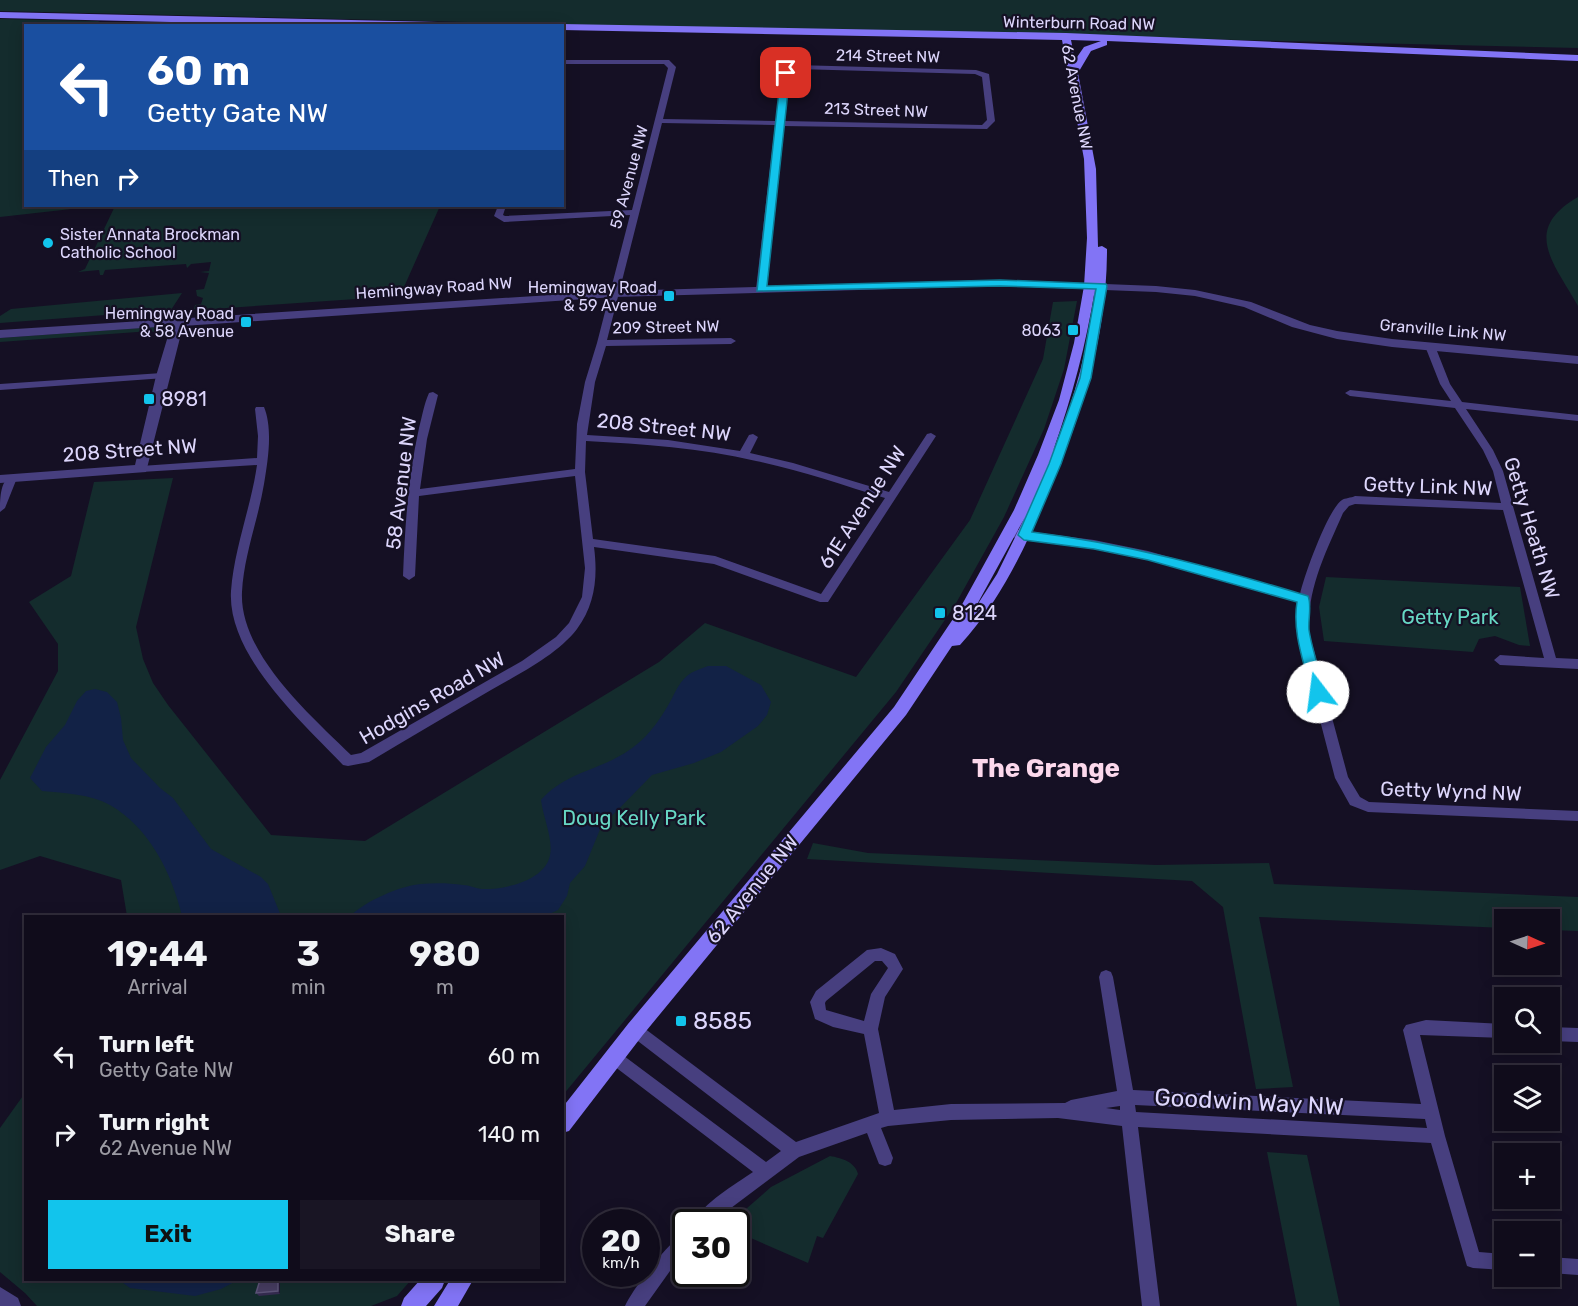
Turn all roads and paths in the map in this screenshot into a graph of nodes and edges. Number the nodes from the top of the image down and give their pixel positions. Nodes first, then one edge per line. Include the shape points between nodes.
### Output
1 (0, 15) edge
2 (394, 24) edge
3 (564, 27) edge
4 (1066, 38) junction
5 (1105, 43) junction
6 (1288, 45) junction
7 (1578, 58) edge
8 (564, 62) edge
9 (1073, 74) junction
10 (659, 121) junction
11 (779, 123) junction
12 (984, 127) joint
13 (502, 207) edge
14 (635, 212) junction
15 (761, 289) junction
16 (1095, 291) junction
17 (614, 294) junction
18 (178, 321) junction
19 (0, 334) edge
20 (731, 341) dead end
21 (602, 343) junction
22 (1430, 346) junction
23 (1578, 360) edge
24 (162, 376) junction
25 (0, 387) edge
26 (1350, 393) dead end
27 (433, 395) dead end
28 (1458, 405) junction
29 (260, 409) dead end
30 (1578, 418) edge
31 (931, 436) dead end
32 (753, 437) dead end
33 (582, 438) junction
34 (743, 455) junction
35 (262, 461) junction
36 (141, 469) junction
37 (580, 472) junction
38 (6, 478) edge
39 (415, 493) junction
40 (891, 496) junction
41 (1508, 507) junction
42 (0, 508) edge
43 (1017, 534) junction
44 (588, 542) junction
45 (410, 576) dead end
46 (1304, 599) junction
47 (1500, 660) dead end
48 (1551, 663) junction
49 (1578, 664) edge
50 (1578, 816) edge
51 (1106, 977) dead end
52 (870, 1029) junction
53 (635, 1030) junction
54 (1494, 1031) edge
55 (1560, 1034) edge
56 (1578, 1035) edge
57 (615, 1058) junction
58 (1127, 1108) junction
59 (1058, 1110) junction
60 (1431, 1112) junction
61 (888, 1118) junction
62 (565, 1122) edge
63 (871, 1124) junction
64 (1437, 1136) junction
65 (794, 1151) junction
66 (885, 1158) dead end
67 (765, 1171) junction
68 (716, 1209) edge
69 (672, 1256) edge
70 (1494, 1261) edge
71 (1560, 1266) edge
72 (1578, 1267) edge
73 (433, 1281) edge
74 (461, 1281) edge
75 (0, 1298) edge
76 (10, 1306) edge
77 (412, 1306) edge
78 (445, 1306) edge
79 (634, 1306) edge
80 (1151, 1306) edge

1 - 2 main road
3 - 4 main road, Winterburn Road NW
4 - 5 main road, Winterburn Road NW
4 - 6 main road, Winterburn Road NW
4 - 9 main road, 62 Avenue NW
5 - 6 main road, Winterburn Road NW
5 - 9 main road via 1085,49
6 - 7 main road, Winterburn Road NW
8 - 10 street, 59 Avenue NW via 666,63 672,67
9 - 16 main road, 62 Avenue NW via 1089,159
10 - 11 street, 213 Street NW
10 - 14 street, 59 Avenue NW
11 - 12 street, 213 Street NW
11 - 12 street, 214 Street NW via 786,73 792,68 983,74 991,121
11 - 15 street
13 - 14 street via 498,216 504,219
14 - 17 street, 59 Avenue NW
15 - 16 street, Hemingway Road NW
15 - 17 street, Hemingway Road NW
16 - 22 street, Granville Link NW via 1200,303 1362,339
16 - 43 main road, 62 Avenue NW via 1085,378 1055,464
17 - 18 street, Hemingway Road NW
17 - 21 street, Hodgins Road NW
18 - 19 street, Hemingway Road NW
18 - 24 street
20 - 21 street, 209 Street NW
21 - 33 street, Hodgins Road NW via 590,382
22 - 23 street, Granville Link NW
22 - 28 street, Getty Heath NW
24 - 25 street
24 - 36 street
26 - 28 street
27 - 39 street, 58 Avenue NW via 424,423
28 - 30 street
28 - 41 street, Getty Heath NW via 1493,459
29 - 35 street, Hodgins Road NW via 264,426
31 - 40 street, 61E Avenue NW
32 - 34 street, 208 Street NW
33 - 34 street, 208 Street NW via 666,442
33 - 37 street, Hodgins Road NW
34 - 40 street, 208 Street NW
35 - 36 street, 208 Street NW
35 - 44 street, Hodgins Road NW via 237,584 237,616 242,631 296,708 348,761 364,758 526,664 560,640 573,626 588,597
36 - 38 street, 208 Street NW
37 - 39 street
37 - 44 street, Hodgins Road NW
38 - 42 street
39 - 45 street, 58 Avenue NW
40 - 44 street, 61E Avenue NW via 824,599 715,560
41 - 46 street, Getty Link NW via 1355,500 1345,503 1338,511
41 - 48 street, Getty Heath NW
43 - 46 street via 1148,555
43 - 53 main road, 62 Avenue NW via 980,614 935,663 900,711
46 - 50 street, Getty Wynd NW via 1301,616 1307,649 1342,778 1355,801 1368,807
47 - 48 street
48 - 49 street
51 - 58 street
52 - 52 street via 878,994 896,969 882,953 872,955 818,1002 820,1014
52 - 61 street
53 - 57 main road, 62 Avenue NW
53 - 65 street
54 - 60 street via 1411,1030
55 - 56 street
57 - 62 main road, 62 Avenue NW
57 - 67 street
58 - 59 street, Goodwin Way NW
58 - 59 street, Goodwin Way NW
58 - 60 street, Goodwin Way NW
58 - 64 street, Goodwin Way NW
58 - 80 street
59 - 61 street, Goodwin Way NW via 951,1112
60 - 64 street
61 - 63 street, Goodwin Way NW
63 - 65 street, Goodwin Way NW
63 - 66 street
64 - 70 street via 1473,1260
65 - 67 street, Goodwin Way NW
67 - 68 street, Goodwin Way NW
69 - 79 street
71 - 72 street
73 - 77 main road
74 - 78 main road
75 - 76 street

